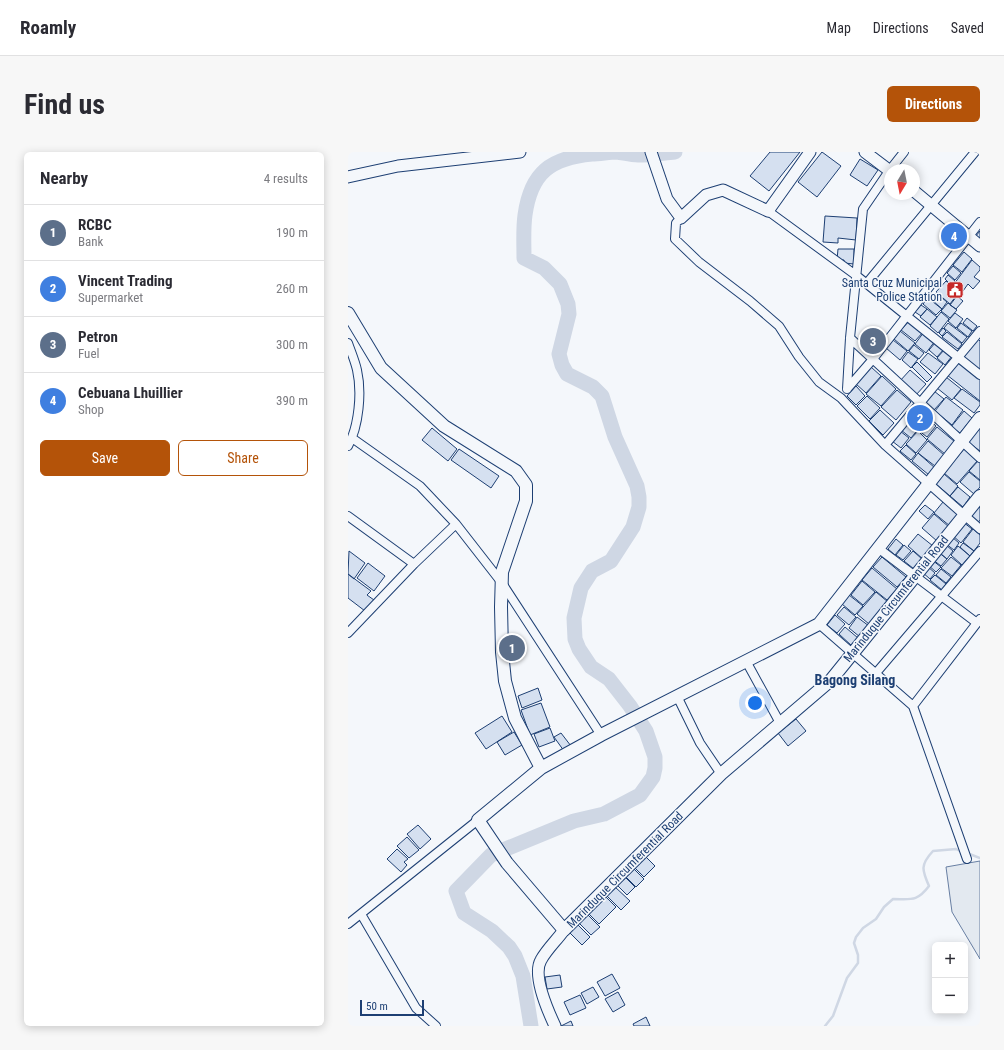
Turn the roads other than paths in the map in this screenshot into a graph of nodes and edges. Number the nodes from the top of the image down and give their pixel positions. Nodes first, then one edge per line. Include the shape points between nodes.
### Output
1 (520, 152) edge
2 (652, 152) edge
3 (810, 152) edge
4 (865, 152) edge
5 (904, 152) edge
6 (975, 152) edge
7 (895, 164) edge
8 (884, 166) edge
9 (348, 177) edge
10 (884, 179) edge
11 (920, 196) edge
12 (931, 205) junction
13 (768, 211) junction
14 (680, 218) junction
15 (980, 222) edge
16 (968, 237) junction
17 (980, 246) edge
18 (857, 276) junction
19 (867, 284) junction
20 (348, 313) edge
21 (907, 315) junction
22 (980, 331) edge
23 (850, 338) junction
24 (348, 343) edge
25 (958, 357) junction
26 (872, 359) junction
27 (980, 375) edge
28 (847, 389) junction
29 (841, 398) junction
30 (919, 403) junction
31 (980, 418) edge
32 (350, 442) edge
33 (961, 442) junction
34 (885, 445) junction
35 (980, 458) edge
36 (929, 483) junction
37 (980, 496) edge
38 (964, 515) junction
39 (348, 516) edge
40 (456, 524) junction
41 (980, 529) edge
42 (878, 548) junction
43 (980, 550) edge
44 (414, 564) junction
45 (915, 576) junction
46 (502, 583) junction
47 (942, 596) junction
48 (979, 621) edge
49 (819, 624) junction
50 (348, 633) edge
51 (853, 652) junction
52 (746, 661) junction
53 (876, 673) junction
54 (677, 696) junction
55 (913, 706) junction
56 (780, 723) junction
57 (601, 735) junction
58 (541, 768) junction
59 (721, 774) junction
60 (478, 820) junction
61 (967, 859) dead end
62 (361, 914) junction
63 (348, 924) edge
64 (564, 930) junction
65 (436, 1026) edge
66 (555, 1026) edge

1 - 9 street via 398,166
2 - 14 street via 667,199
3 - 13 street
4 - 8 street
5 - 7 street
6 - 12 street
10 - 18 street via 863,209
11 - 12 street
12 - 16 street
12 - 19 street
13 - 14 street via 724,190 706,195
13 - 18 street
14 - 29 street via 676,223 675,239 699,262 779,326 799,358 819,382
15 - 16 street
16 - 17 street
16 - 21 street
18 - 19 street
18 - 23 street
19 - 21 street
20 - 46 main road via 381,368 444,426 516,471 526,485 526,501 502,572
21 - 25 street
21 - 26 street
22 - 25 street
23 - 26 street
23 - 28 street
24 - 32 street via 357,370 360,401
25 - 27 street
25 - 30 street
26 - 28 street
26 - 30 street
28 - 29 street
29 - 34 street
30 - 33 street
30 - 34 street
31 - 33 main road
32 - 40 street via 420,486
33 - 35 street
33 - 36 main road
34 - 36 street
36 - 38 street
36 - 42 main road
37 - 38 main road, Marinduque Circumferential Road
38 - 41 street
38 - 45 main road, Marinduque Circumferential Road
39 - 44 street
40 - 44 street
40 - 46 street
42 - 45 street
42 - 49 main road
43 - 47 street
44 - 50 street
45 - 47 street
45 - 51 main road, Marinduque Circumferential Road
46 - 57 street
46 - 58 main road via 502,652 505,681 516,718
47 - 48 street
47 - 53 street
48 - 55 street
49 - 51 street
49 - 52 main road
51 - 53 street
51 - 56 main road, Marinduque Circumferential Road via 831,680
52 - 54 main road
52 - 56 street
53 - 55 street
54 - 57 main road
54 - 59 street via 700,743
55 - 61 street
56 - 59 main road, Marinduque Circumferential Road
57 - 58 main road
58 - 60 main road
59 - 64 main road, Marinduque Circumferential Road
60 - 62 street
60 - 64 main road, Marinduque Circumferential Road via 507,863
62 - 63 street
62 - 65 street via 416,1008
64 - 66 street via 540,961 538,979

